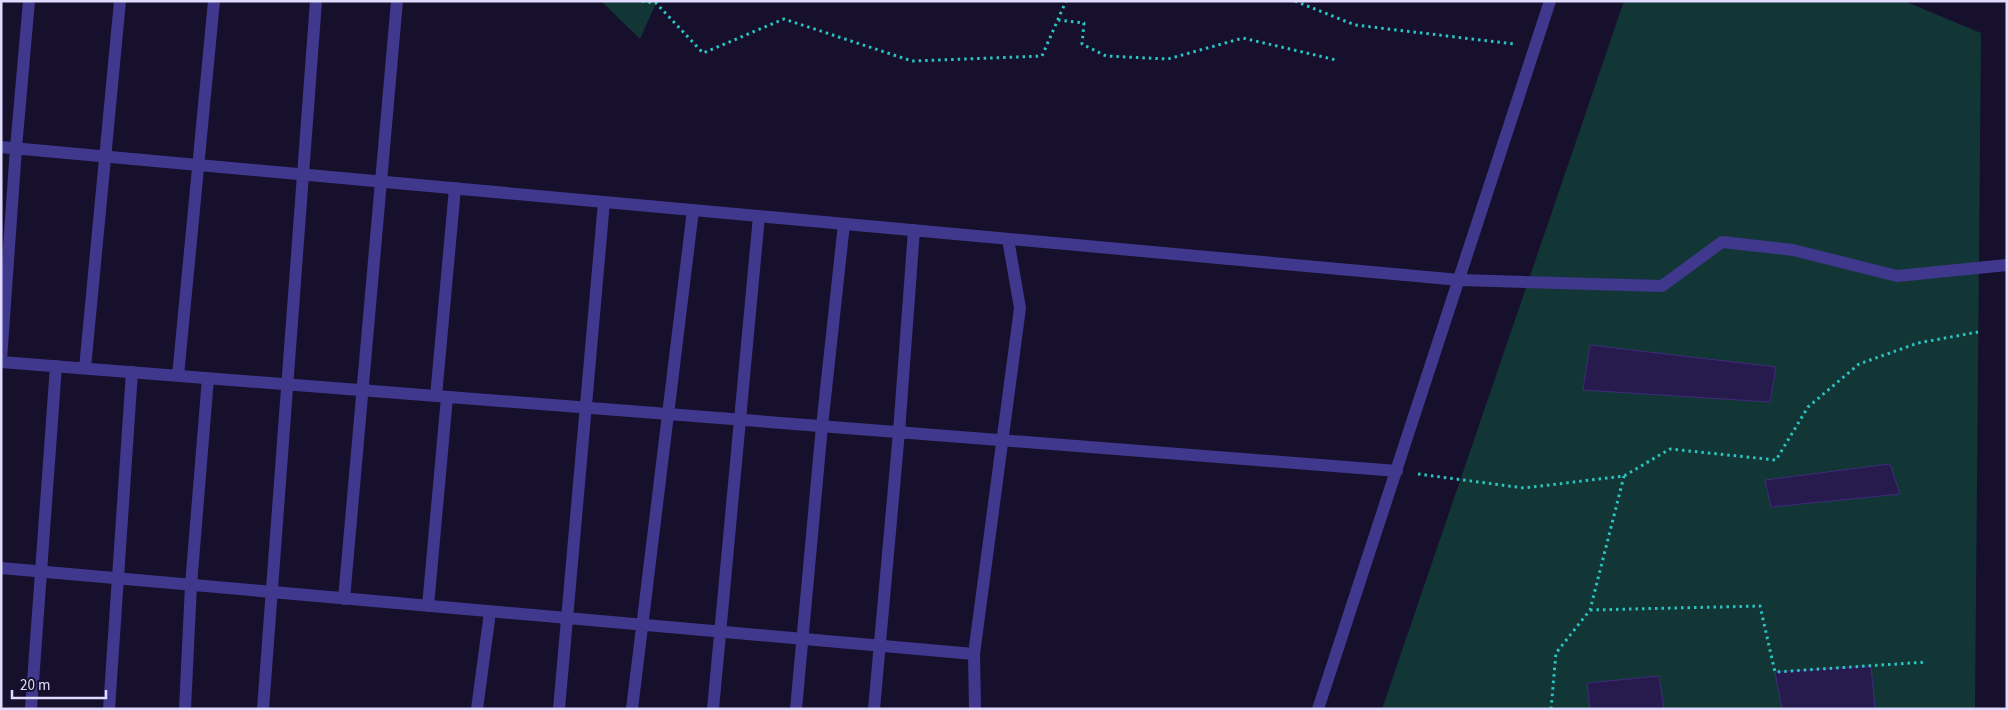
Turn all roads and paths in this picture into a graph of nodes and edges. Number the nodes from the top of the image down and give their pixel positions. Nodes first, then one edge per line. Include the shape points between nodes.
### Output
1 (29, 1) edge
2 (120, 1) edge
3 (214, 1) edge
4 (316, 1) edge
5 (397, 1) edge
6 (642, 1) edge
7 (1066, 1) edge
8 (1295, 1) edge
9 (1550, 1) edge
10 (1058, 20) junction
11 (1536, 46) junction
12 (1336, 60) dead end
13 (1, 147) edge
14 (16, 148) junction
15 (105, 156) junction
16 (199, 165) junction
17 (304, 174) junction
18 (381, 182) junction
19 (455, 188) junction
20 (604, 202) junction
21 (693, 210) junction
22 (759, 216) junction
23 (844, 224) junction
24 (914, 230) junction
25 (1008, 239) junction
26 (2007, 265) edge
27 (1460, 280) junction
28 (1978, 332) dead end
29 (1, 361) edge
30 (56, 366) junction
31 (85, 368) junction
32 (132, 372) junction
33 (178, 376) junction
34 (208, 378) junction
35 (287, 384) junction
36 (362, 390) junction
37 (441, 396) junction
38 (586, 407) junction
39 (668, 414) junction
40 (740, 420) junction
41 (822, 426) junction
42 (899, 432) junction
43 (1002, 440) junction
44 (1397, 471) junction
45 (1624, 476) junction
46 (1, 568) edge
47 (41, 572) junction
48 (118, 579) junction
49 (191, 585) junction
50 (272, 592) junction
51 (344, 599) junction
52 (428, 606) junction
53 (1590, 610) junction
54 (490, 612) junction
55 (567, 618) junction
56 (642, 625) junction
57 (720, 632) junction
58 (802, 639) junction
59 (880, 646) junction
60 (974, 654) junction
61 (1927, 662) dead end
62 (31, 709) edge
63 (109, 709) edge
64 (185, 709) edge
65 (263, 709) edge
66 (477, 709) edge
67 (559, 709) edge
68 (632, 709) edge
69 (713, 709) edge
70 (796, 709) edge
71 (874, 709) edge
72 (976, 709) edge
73 (1318, 709) edge
74 (1551, 709) edge

1 - 14 street
2 - 15 street
3 - 16 street
4 - 17 street
5 - 18 street
6 - 10 path via 656,3 703,53 784,19 912,61 1042,56
7 - 10 path
8 - 11 path via 1355,25
9 - 11 street
10 - 12 path via 1084,23 1082,44 1106,56 1168,59 1243,38
11 - 27 street
13 - 14 street
14 - 15 street
14 - 29 street
15 - 16 street
15 - 31 street
16 - 17 street
16 - 33 street
17 - 18 street
17 - 35 street
18 - 19 street
18 - 36 street
19 - 20 street
19 - 37 street
20 - 21 street
20 - 38 street
21 - 22 street
21 - 39 street
22 - 23 street
22 - 40 street
23 - 24 street
23 - 41 street
24 - 25 street
24 - 42 street
25 - 27 street
25 - 43 street via 1020,308
26 - 27 street via 1897,276 1793,250 1722,242 1662,286
27 - 44 street
28 - 45 path via 1918,343 1859,364 1808,407 1776,460 1670,449
29 - 30 street
30 - 31 street
30 - 47 street
31 - 32 street
32 - 33 street
32 - 48 street
33 - 34 street
34 - 35 street
34 - 49 street
35 - 36 street
35 - 50 street
36 - 37 street
36 - 51 street
37 - 38 street
37 - 52 street
38 - 39 street
38 - 55 street
39 - 40 street
39 - 56 street
40 - 41 street
40 - 57 street
41 - 42 street
41 - 58 street
42 - 43 street
42 - 59 street
43 - 44 street
43 - 60 street
44 - 45 path via 1524,488
44 - 73 street
45 - 53 path
46 - 47 street
47 - 48 street
47 - 62 street
48 - 49 street
48 - 63 street
49 - 50 street
49 - 64 street
50 - 51 street
50 - 65 street
51 - 52 street
52 - 54 street
53 - 61 path via 1760,606 1775,672
53 - 74 path via 1556,653
54 - 55 street
54 - 66 street
55 - 56 street
55 - 67 street
56 - 57 street
56 - 68 street
57 - 58 street
57 - 69 street
58 - 59 street
58 - 70 street
59 - 60 street
59 - 71 street
60 - 72 street

